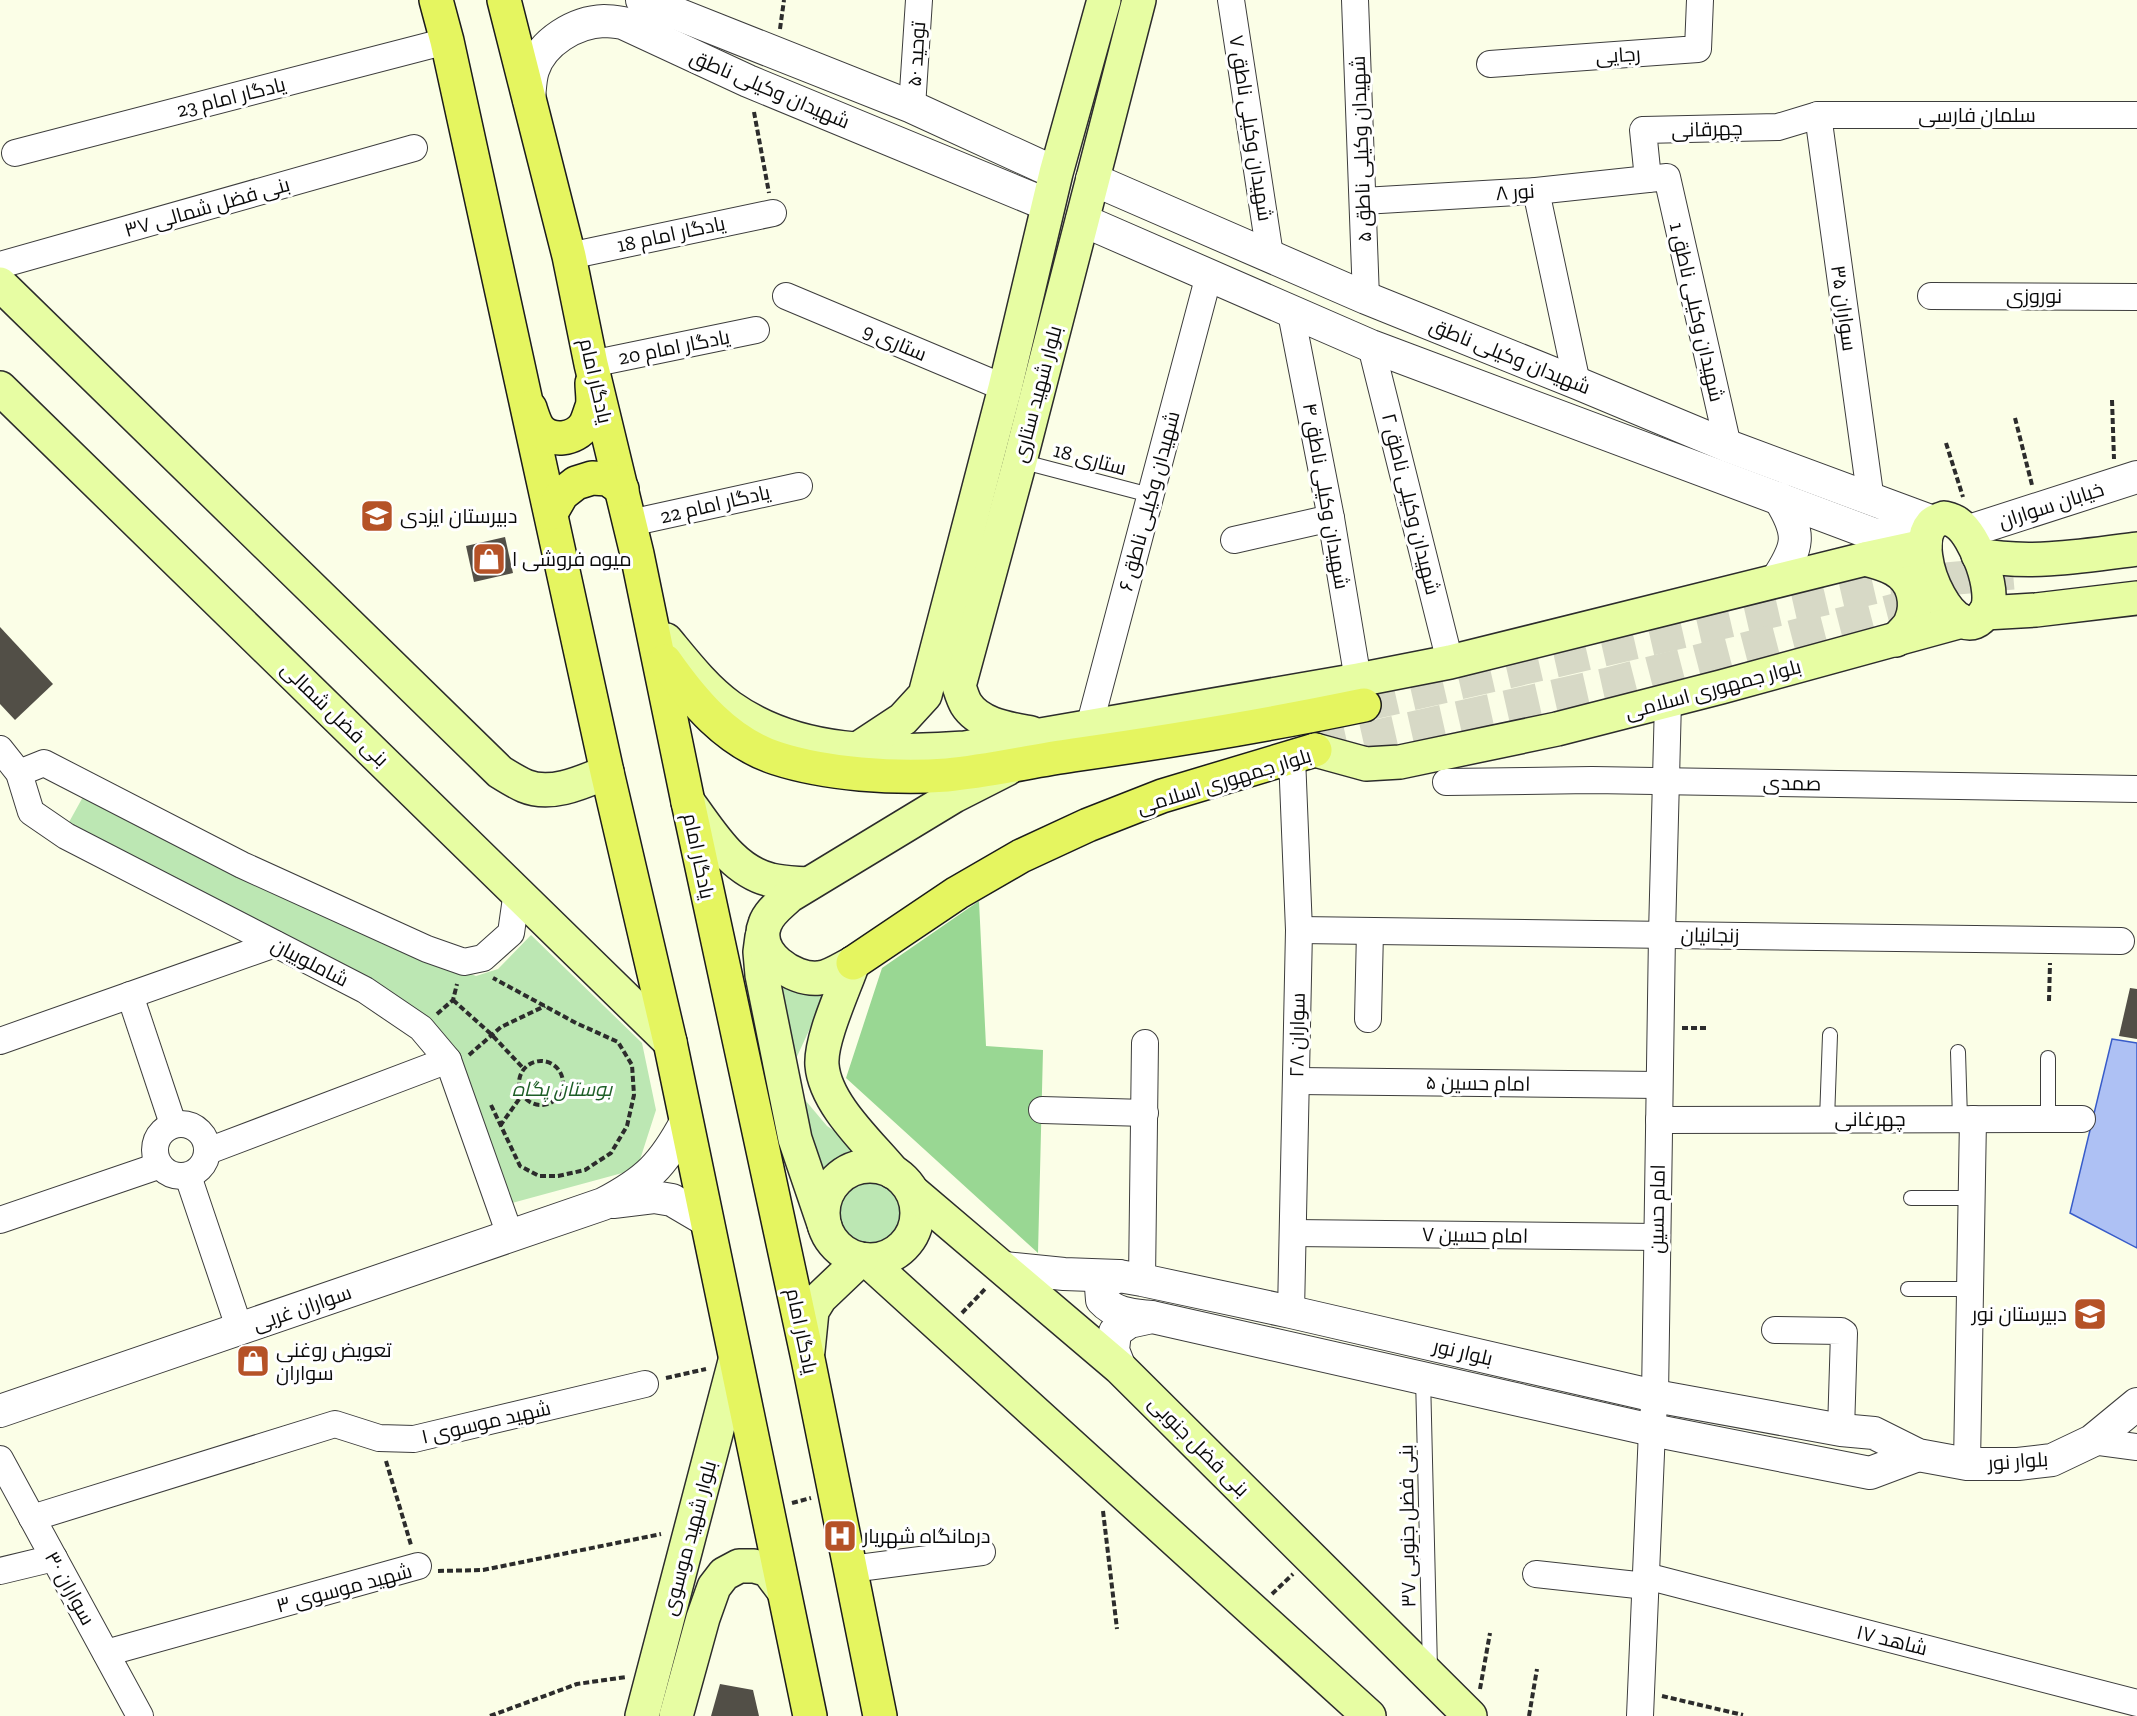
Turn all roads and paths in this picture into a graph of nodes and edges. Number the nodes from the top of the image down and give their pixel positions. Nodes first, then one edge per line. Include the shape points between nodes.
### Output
1 (435, 0) edge
2 (504, 0) edge
3 (642, 0) edge
4 (919, 0) edge
5 (1104, 0) edge
6 (1139, 0) edge
7 (1232, 0) edge
8 (1355, 0) edge
9 (1700, 0) edge
10 (447, 41) junction
11 (1490, 64) dead end
12 (748, 81) junction
13 (529, 99) junction
14 (912, 107) junction
15 (1818, 115) junction
16 (2137, 115) edge
17 (998, 147) junction
18 (414, 148) dead end
19 (15, 153) dead end
20 (1056, 173) junction
21 (980, 178) junction
22 (1657, 178) junction
23 (1092, 179) junction
24 (1536, 191) junction
25 (1363, 201) junction
26 (1048, 206) junction
27 (773, 213) joint
28 (1082, 220) junction
29 (1270, 255) junction
30 (569, 256) junction
31 (0, 265) edge
32 (1209, 275) junction
33 (0, 284) edge
34 (786, 296) dead end
35 (1931, 296) dead end
36 (2137, 297) edge
37 (1366, 298) junction
38 (1291, 313) junction
39 (756, 330) dead end
40 (1371, 346) junction
41 (591, 364) junction
42 (1577, 383) junction
43 (0, 388) edge
44 (1005, 388) junction
45 (527, 400) junction
46 (2112, 400) dead end
47 (2015, 418) dead end
48 (1946, 443) dead end
49 (1728, 446) junction
50 (1020, 460) junction
51 (2126, 481) edge
52 (799, 486) dead end
53 (622, 489) junction
54 (1150, 495) junction
55 (1779, 498) junction
56 (1871, 501) junction
57 (2038, 509) junction
58 (551, 513) junction
59 (1331, 518) junction
60 (630, 523) junction
61 (1928, 536) junction
62 (1972, 539) junction
63 (1234, 540) dead end
64 (2137, 549) edge
65 (1864, 559) junction
66 (2028, 560) junction
67 (1776, 581) junction
68 (2137, 598) edge
69 (2036, 610) junction
70 (1973, 617) junction
71 (655, 637) junction
72 (1896, 640) junction
73 (1450, 662) junction
74 (959, 686) junction
75 (1361, 693) junction
76 (925, 694) junction
77 (1668, 701) junction
78 (1089, 727) junction
79 (1042, 735) junction
80 (0, 749) edge
81 (856, 750) junction
82 (1303, 754) junction
83 (1017, 764) junction
84 (607, 772) junction
85 (19, 773) junction
86 (1665, 781) junction
87 (1446, 782) dead end
88 (2137, 789) edge
89 (688, 802) junction
90 (799, 890) junction
91 (517, 891) junction
92 (1299, 930) junction
93 (1370, 931) junction
94 (1662, 934) junction
95 (763, 935) junction
96 (2051, 940) junction
97 (2121, 940) dead end
98 (275, 944) junction
99 (464, 962) junction
100 (853, 963) junction
101 (130, 995) junction
102 (453, 1000) junction
103 (2049, 1001) dead end
104 (545, 1006) junction
105 (1368, 1019) dead end
106 (421, 1028) junction
107 (492, 1035) junction
108 (1830, 1035) dead end
109 (0, 1041) edge
110 (670, 1042) junction
111 (1145, 1043) dead end
112 (1958, 1052) dead end
113 (2048, 1058) dead end
114 (448, 1060) junction
115 (472, 1065) dead end
116 (524, 1069) junction
117 (1297, 1081) junction
118 (1659, 1085) junction
119 (486, 1095) dead end
120 (522, 1095) junction
121 (1042, 1110) dead end
122 (1145, 1113) junction
123 (1966, 1119) junction
124 (2048, 1119) junction
125 (2082, 1119) dead end
126 (1659, 1120) junction
127 (1827, 1120) junction
128 (686, 1122) junction
129 (173, 1124) junction
130 (501, 1126) junction
131 (474, 1134) junction
132 (208, 1151) junction
133 (158, 1166) junction
134 (188, 1176) junction
135 (903, 1182) junction
136 (1911, 1198) dead end
137 (1971, 1198) junction
138 (603, 1204) junction
139 (0, 1220) edge
140 (706, 1220) junction
141 (825, 1227) junction
142 (1293, 1233) junction
143 (510, 1235) junction
144 (1657, 1238) junction
145 (864, 1259) junction
146 (1004, 1268) junction
147 (1131, 1278) junction
148 (1908, 1289) dead end
149 (1970, 1289) junction
150 (1291, 1312) junction
151 (1152, 1317) junction
152 (240, 1330) junction
153 (1775, 1330) dead end
154 (945, 1331) junction
155 (808, 1359) junction
156 (735, 1361) junction
157 (1120, 1368) junction
158 (1424, 1377) junction
159 (645, 1384) joint
160 (1655, 1396) junction
161 (2137, 1404) edge
162 (0, 1411) edge
163 (1652, 1430) junction
164 (1840, 1430) junction
165 (379, 1438) junction
166 (2092, 1441) junction
167 (2137, 1447) edge
168 (1918, 1455) junction
169 (0, 1459) edge
170 (1966, 1464) junction
171 (1098, 1469) junction
172 (835, 1492) junction
173 (766, 1509) junction
174 (32, 1518) junction
175 (692, 1528) junction
176 (982, 1552) dead end
177 (1311, 1557) junction
178 (54, 1558) junction
179 (418, 1566) junction
180 (850, 1569) junction
181 (0, 1571) edge
182 (1536, 1574) dead end
183 (1646, 1581) junction
184 (783, 1590) junction
185 (1254, 1611) junction
186 (1117, 1629) dead end
187 (1490, 1633) dead end
188 (106, 1653) junction
189 (1537, 1670) dead end
190 (653, 1673) junction
191 (1430, 1675) junction
192 (2137, 1703) edge
193 (1640, 1704) edge
194 (1468, 1709) edge
195 (1358, 1713) edge
196 (1743, 1715) edge
197 (141, 1716) edge
198 (490, 1716) edge
199 (642, 1716) edge
200 (676, 1716) edge
201 (810, 1716) edge
202 (880, 1716) edge
203 (1529, 1716) edge

1 - 10 main road
2 - 13 main road, یادگار امام
3 - 14 street, شهیدان وکیلی ناطق
4 - 14 street, توحید ۵۰
5 - 20 main road, بلوار شهید ستاری
6 - 23 main road, بلوار شهید ستاری
7 - 29 street, شهیدان وکیلی ناطق ۷
8 - 25 street, شهیدان وکیلی ناطق ۵
9 - 11 street, رجایی via 1698,49
10 - 19 street, یادگار امام 23
10 - 45 main road
12 - 13 street, شهیدان وکیلی ناطق via 623,23 604,21 586,24 554,40 533,70
12 - 21 street, شهیدان وکیلی ناطق
12 - 27 path
13 - 30 main road, یادگار امام
14 - 17 street, شهیدان وکیلی ناطق
15 - 16 street, سلمان فارسی
15 - 22 street, چهرقانی via 1778,127 1644,130
15 - 56 street, سواران ۳۵
17 - 20 street, شهیدان وکیلی ناطق
17 - 21 street via 998,165
18 - 31 street, بنی فضل شمالی ۳۷
20 - 26 main road, بلوار شهید ستاری
21 - 26 street, شهیدان وکیلی ناطق
22 - 24 street, نور ۸
22 - 49 street, شهیدان وکیلی ناطق 1
23 - 28 main road, بلوار شهید ستاری
23 - 29 street, شهیدان وکیلی ناطق
24 - 25 street, نور ۸
24 - 42 street
25 - 37 street, شهیدان وکیلی ناطق ۵
26 - 44 main road, بلوار شهید ستاری
27 - 30 street, یادگار امام 18
28 - 32 street, شهیدان وکیلی ناطق
28 - 50 main road, بلوار شهید ستاری
29 - 37 street, شهیدان وکیلی ناطق
30 - 41 main road, یادگار امام
32 - 38 street, شهیدان وکیلی ناطق
32 - 54 street, شهیدان وکیلی ناطق ۶
33 - 84 main road via 500,772 527,787 552,789 579,784
34 - 44 street, ستاری 9
35 - 36 street, نوروزی
37 - 42 street, شهیدان وکیلی ناطق
38 - 40 street, شهیدان وکیلی ناطق
38 - 59 street, شهیدان وکیلی ناطق ۴
39 - 41 street, یادگار امام 20
40 - 55 street, شهیدان وکیلی ناطق
40 - 73 street, شهیدان وکیلی ناطق ٢
41 - 45 main road via 593,404 579,431 557,439 547,436 538,428
41 - 53 main road, یادگار امام
42 - 49 street, شهیدان وکیلی ناطق
43 - 91 main road, بنی فضل شمالی
44 - 76 main road, بلوار شهید ستاری
45 - 58 main road
46 - 51 path
47 - 57 path
48 - 62 path
49 - 56 street, شهیدان وکیلی ناطق
50 - 54 lane, ستاری 18
50 - 74 main road, بلوار شهید ستاری
51 - 57 street, خیابان سواران
52 - 60 street, یادگار امام 22
53 - 58 main road via 608,479 576,483 562,494
53 - 60 main road, یادگار امام
54 - 78 street, شهیدان وکیلی ناطق ۶
55 - 61 street, شهیدان وکیلی ناطق via 1874,534
55 - 67 street via 1795,530 1794,551
56 - 61 street, شهیدان وکیلی ناطق
57 - 62 street, خیابان سواران
58 - 84 main road
59 - 63 street
59 - 75 street, شهیدان وکیلی ناطق ۴
60 - 71 main road, یادگار امام
61 - 62 main road via 1944,518 1956,522
61 - 65 main road, بلوار جمهوری اسلامی
61 - 70 main road via 1930,578 1939,599 1951,614
62 - 66 main road via 1996,558
62 - 70 main road via 1989,594 1989,604
64 - 66 main road
65 - 67 main road, بلوار جمهوری اسلامی
65 - 72 main road via 1886,564 1910,582 1915,601 1911,621
66 - 69 main road via 2012,581 2012,591 2024,607
67 - 73 main road, بلوار جمهوری اسلامی
68 - 69 main road, بلوار جمهوری اسلامی
69 - 70 main road, بلوار جمهوری اسلامی
70 - 72 main road, بلوار جمهوری اسلامی
71 - 81 main road, بلوار جمهوری اسلامی via 729,706 771,731
71 - 83 main road, بلوار جمهوری اسلامی via 690,695 713,719 742,742 775,758 881,776 947,775
71 - 89 main road, یادگار امام
72 - 77 main road, بلوار جمهوری اسلامی
73 - 75 main road, بلوار جمهوری اسلامی
74 - 76 main road, بلوار شهید ستاری via 949,709 938,710 929,705
74 - 79 main road via 975,715 1005,729
75 - 78 main road, بلوار جمهوری اسلامی
75 - 83 main road, بلوار جمهوری اسلامی via 1166,742
76 - 81 main road, بلوار شهید ستاری via 903,719
77 - 82 main road, بلوار جمهوری اسلامی via 1400,762 1365,764
77 - 86 street, امام حسین
78 - 79 main road, بلوار جمهوری اسلامی
79 - 81 main road, بلوار جمهوری اسلامی via 964,748
80 - 85 street, شاملوییان
82 - 92 street, سواران ۲۸
82 - 100 main road, بلوار جمهوری اسلامی via 1162,796 1021,856 957,893
83 - 90 main road via 954,796
84 - 110 main road
85 - 98 street, شاملوییان via 31,812 66,836
85 - 99 street via 44,763 242,866
86 - 87 street, صمدی
86 - 88 street, صمدی
86 - 94 street, امام حسین
89 - 90 main road via 746,870
89 - 155 main road, یادگار امام
90 - 95 main road via 770,915
91 - 99 street via 511,933 483,958
91 - 110 main road, بنی فضل شمالی
92 - 93 street, زنجانیان
92 - 117 street, سواران ۲۸
93 - 94 street, زنجانیان
93 - 105 street
94 - 96 street, زنجانیان
94 - 118 street, امام حسین
95 - 100 main road via 773,958 790,972 822,978
95 - 141 main road via 762,975 795,1139
96 - 97 street, زنجانیان
96 - 103 path
98 - 101 street
98 - 106 street, شاملوییان via 365,990
99 - 102 path
99 - 104 path
100 - 135 main road via 828,1033 822,1065 840,1110
101 - 109 street
101 - 129 street
102 - 106 path
102 - 107 path
104 - 107 path
104 - 130 path via 618,1042 632,1065 634,1095 627,1126 611,1153 585,1170 558,1176 539,1176 520,1166
106 - 114 street, شاملوییان
107 - 115 path via 468,1056
107 - 116 path
108 - 127 lane
110 - 128 main road
111 - 122 street
112 - 123 lane
113 - 124 lane
114 - 131 street, شاملوییان
114 - 132 street
116 - 120 path via 518,1082
116 - 120 path via 535,1062 549,1062 560,1071 563,1084 558,1097 547,1104 533,1104
117 - 118 street, امام حسین ۵
117 - 142 street, سواران ۲۸
118 - 126 street, امام حسین
119 - 130 path
120 - 130 path
121 - 122 street
122 - 147 street
123 - 124 street, چهرغانی
123 - 127 street, چهرغانی
123 - 137 street
124 - 125 street, چهرغانی
126 - 127 street, چهرغانی
126 - 144 street, امام حسین
128 - 138 street via 670,1151 650,1174 631,1190
128 - 140 main road
129 - 132 street via 190,1124 203,1135
129 - 133 street via 159,1134 153,1150
130 - 131 path
131 - 143 street, شاملوییان
132 - 134 street via 202,1167
133 - 134 street via 171,1176
133 - 139 street
134 - 152 street
135 - 141 main road via 878,1166 862,1166 847,1172 826,1196
135 - 145 main road via 917,1208 910,1239 884,1258
135 - 146 main road, بنی فضل جنوبی
136 - 137 lane
137 - 149 street
138 - 140 street via 654,1197 672,1200
138 - 143 street, سواران غربی
140 - 156 main road
141 - 145 main road via 841,1250
142 - 144 street, امام حسین ۷
142 - 150 street, سواران ۲۸
143 - 152 street, سواران غربی
144 - 160 street, امام حسین
145 - 154 main road
145 - 155 main road via 820,1298 812,1311
146 - 147 street, بلوار نور
146 - 154 path
146 - 157 main road, بنی فضل جنوبی
147 - 150 street, بلوار نور
147 - 151 street via 1107,1281 1101,1287 1102,1300 1114,1311
148 - 149 lane
149 - 170 street
150 - 160 street, بلوار نور
151 - 157 street, بلوار نور via 1128,1322 1115,1332 1113,1350
151 - 158 street, بلوار نور
152 - 162 street, سواران غربی
153 - 164 street via 1844,1333
154 - 171 main road
155 - 172 main road, یادگار امام
156 - 159 path
156 - 173 main road
156 - 175 main road, بلوار شهید موسوی
157 - 177 main road, بنی فضل جنوبی
158 - 163 street, بلوار نور
158 - 191 lane, بنی فضل جنوبی ۳۷
159 - 165 street, شهید موسوی ۱ via 414,1439
160 - 163 street, امام حسین
160 - 164 street, بلوار نور
161 - 166 street, بلوار نور
163 - 168 street, بلوار نور via 1870,1473
163 - 183 street, امام حسین
164 - 168 street, بلوار نور via 1874,1433
165 - 174 street, شهید موسوی ۱ via 335,1424
165 - 179 path
166 - 167 street
166 - 170 street, بلوار نور via 2052,1460
168 - 170 street, بلوار نور
169 - 174 street, سواران ۳۰
171 - 185 main road
171 - 186 path
172 - 173 path
172 - 180 main road, یادگار امام
173 - 184 main road
174 - 178 street, سواران ۳۰
175 - 179 path, شهید موسوی ۳ via 483,1570 440,1571
175 - 190 main road, بلوار شهید موسوی
176 - 180 street
177 - 185 path
177 - 191 main road, بنی فضل جنوبی
178 - 181 street
178 - 188 street, سواران ۳۰
179 - 188 street, شهید موسوی ۳
180 - 202 main road, یادگار امام
182 - 183 street, شاهد ۱۷
183 - 192 street, شاهد ۱۷
183 - 193 street, امام حسین
184 - 200 main road, بلوار شهید موسوی via 768,1570 754,1566 738,1566 724,1574 714,1587 703,1618
184 - 201 main road
185 - 195 main road
187 - 194 path
188 - 197 street, سواران ۳۰
189 - 203 path
190 - 198 path via 577,1684
190 - 199 main road, بلوار شهید موسوی
191 - 194 main road, بنی فضل جنوبی
193 - 196 path

